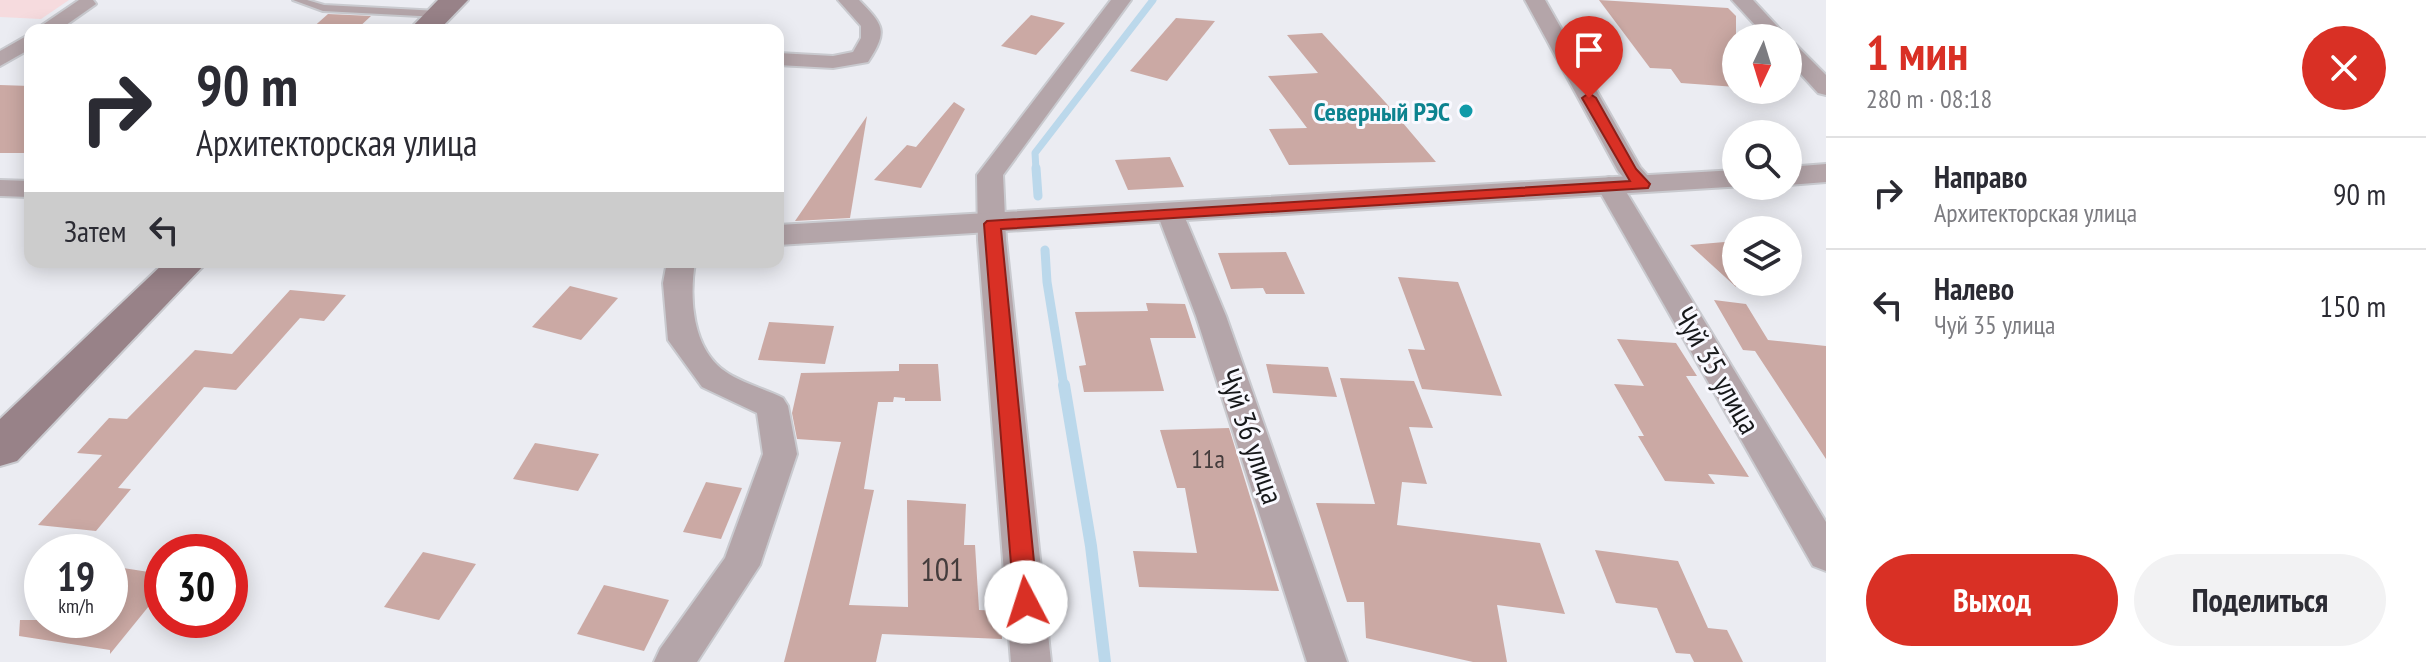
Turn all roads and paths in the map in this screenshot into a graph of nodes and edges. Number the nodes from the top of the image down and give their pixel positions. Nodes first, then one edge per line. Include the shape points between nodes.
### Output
1 (298, 0) edge
2 (848, 0) edge
3 (1121, 0) edge
4 (1535, 0) edge
5 (1742, 0) edge
6 (86, 4) dead end
7 (439, 15) edge
8 (54, 24) edge
9 (1765, 24) edge
10 (24, 44) edge
11 (784, 59) edge
12 (0, 60) edge
13 (1802, 63) edge
14 (1826, 88) edge
15 (1826, 173) edge
16 (1802, 175) edge
17 (1722, 180) edge
18 (1642, 184) junction
19 (1609, 185) junction
20 (0, 188) edge
21 (24, 189) edge
22 (1170, 213) junction
23 (992, 224) junction
24 (784, 235) edge
25 (182, 268) edge
26 (680, 268) edge
27 (0, 448) edge
28 (1826, 555) edge
29 (674, 662) edge
30 (1031, 662) edge
31 (1327, 662) edge

1 - 7 lane via 323,8
2 - 11 street via 871,24 873,39 860,57 833,62
3 - 23 street via 990,175
4 - 18 street
5 - 9 street
6 - 8 street
10 - 12 street
13 - 14 street
15 - 16 street
17 - 18 street
18 - 19 street
19 - 22 street
19 - 28 street, Чуй 35 улица
20 - 21 street
22 - 23 street
22 - 31 street, Чуй 36 улица via 1211,316
23 - 24 street
23 - 30 street
25 - 27 main road
26 - 29 street via 683,340 713,379 772,406 780,454 741,565

